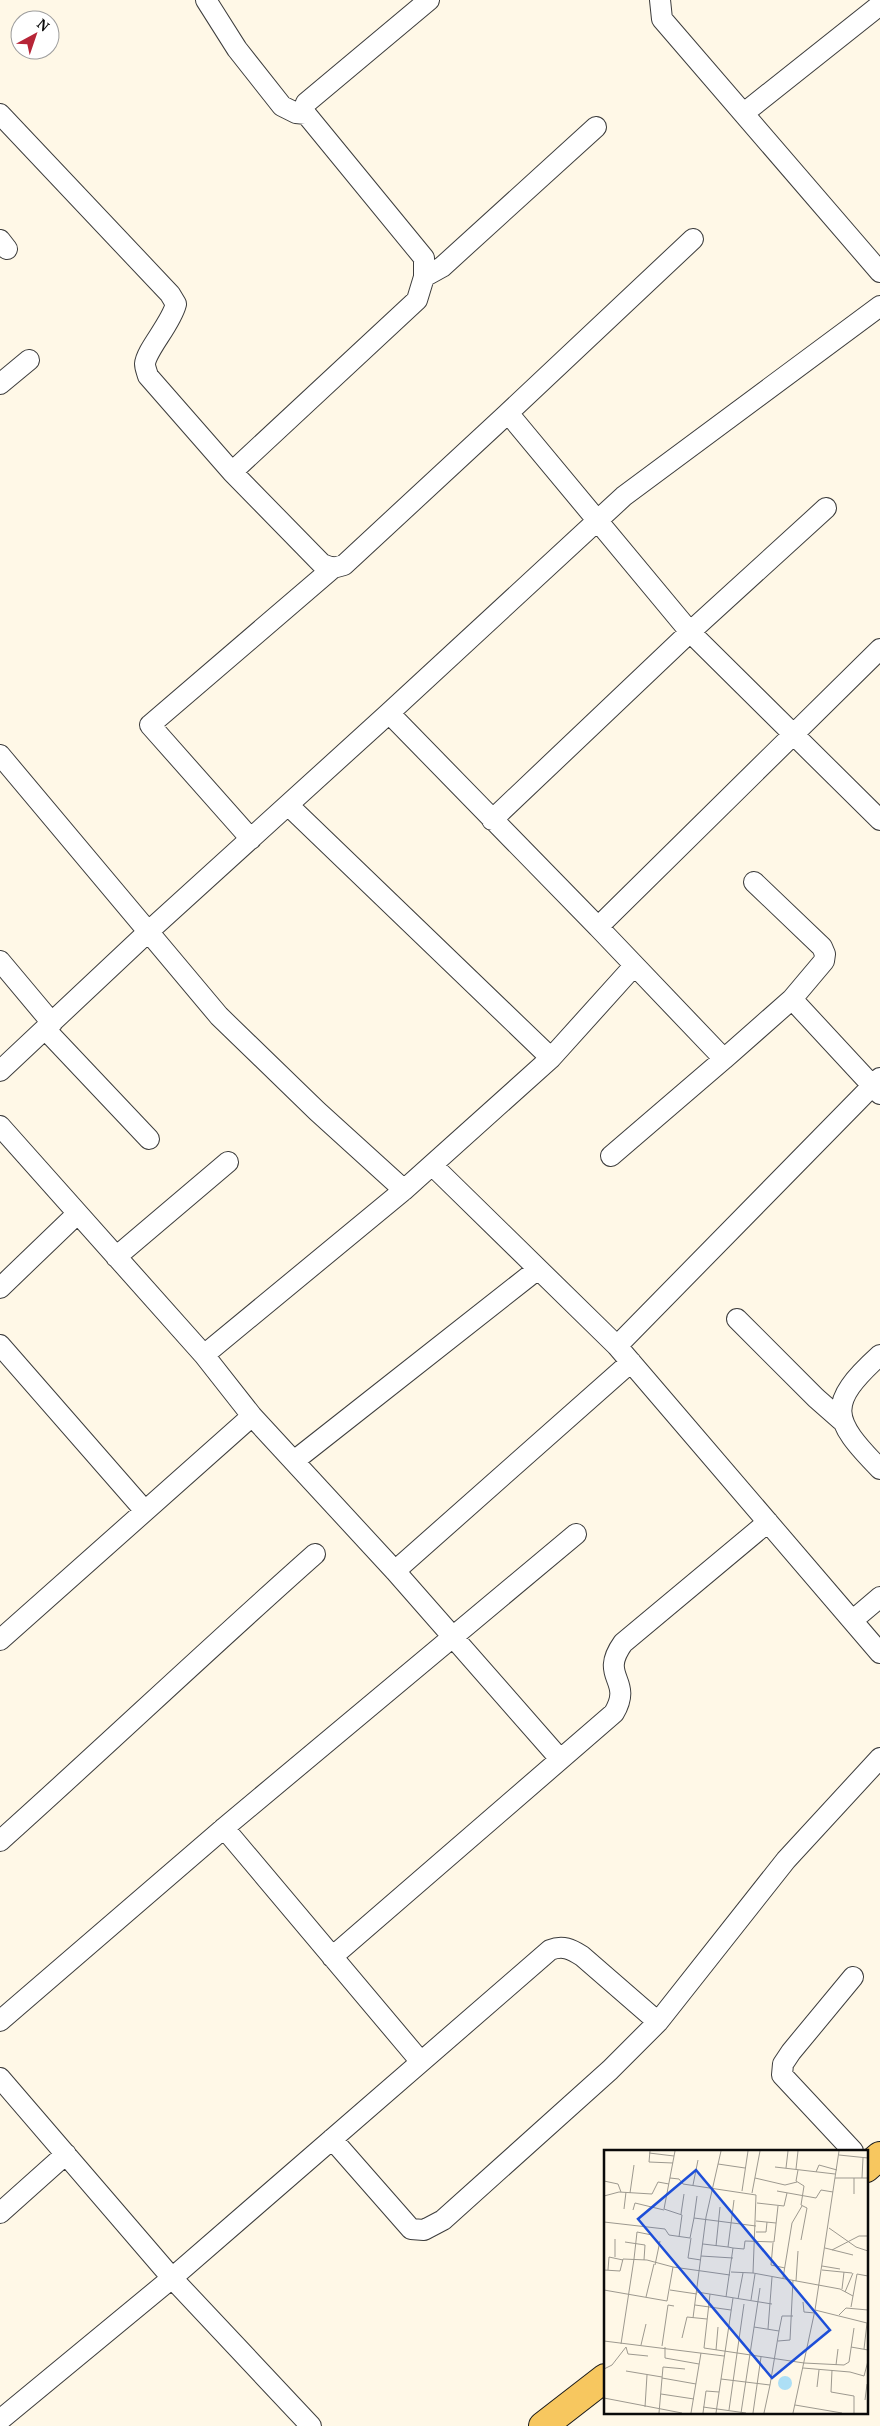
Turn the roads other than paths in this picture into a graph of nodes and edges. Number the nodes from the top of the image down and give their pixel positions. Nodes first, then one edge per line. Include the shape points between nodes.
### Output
1 (206, 0) edge
2 (429, 0) edge
3 (660, 0) edge
4 (880, 5) edge
5 (744, 113) junction
6 (0, 114) edge
7 (306, 114) junction
8 (596, 127) dead end
9 (693, 239) dead end
10 (880, 272) edge
11 (424, 277) junction
12 (880, 306) edge
13 (29, 360) dead end
14 (0, 384) edge
15 (508, 413) junction
16 (232, 472) junction
17 (826, 508) dead end
18 (596, 521) junction
19 (333, 568) junction
20 (690, 632) junction
21 (880, 649) edge
22 (389, 714) junction
23 (793, 735) junction
24 (0, 755) edge
25 (288, 805) junction
26 (492, 820) junction
27 (880, 820) edge
28 (251, 839) junction
29 (754, 882) dead end
30 (598, 927) junction
31 (149, 931) junction
32 (0, 961) edge
33 (634, 966) junction
34 (792, 999) junction
35 (48, 1026) junction
36 (551, 1058) junction
37 (724, 1059) junction
38 (0, 1071) edge
39 (877, 1086) edge
40 (0, 1126) edge
41 (149, 1139) dead end
42 (611, 1156) dead end
43 (228, 1162) dead end
44 (432, 1165) junction
45 (404, 1190) junction
46 (77, 1214) junction
47 (116, 1257) junction
48 (538, 1269) junction
49 (0, 1288) edge
50 (737, 1319) dead end
51 (0, 1345) edge
52 (618, 1346) junction
53 (204, 1355) junction
54 (880, 1355) edge
55 (631, 1362) junction
56 (252, 1416) junction
57 (840, 1420) junction
58 (294, 1461) junction
59 (880, 1470) edge
60 (145, 1511) junction
61 (768, 1522) junction
62 (576, 1534) dead end
63 (315, 1554) dead end
64 (395, 1571) junction
65 (880, 1597) edge
66 (853, 1620) junction
67 (452, 1637) junction
68 (0, 1640) edge
69 (880, 1653) edge
70 (880, 1758) edge
71 (560, 1759) junction
72 (224, 1828) junction
73 (0, 1840) edge
74 (332, 1957) junction
75 (853, 1977) dead end
76 (0, 2021) edge
77 (658, 2022) junction
78 (421, 2062) junction
79 (0, 2078) edge
80 (332, 2139) junction
81 (856, 2150) edge
82 (66, 2154) junction
83 (0, 2213) edge
84 (172, 2278) junction
85 (604, 2379) edge
86 (0, 2420) edge
87 (311, 2426) edge
88 (543, 2426) edge

1 - 7 street via 237,48 282,106
2 - 7 street via 306,103
3 - 5 street via 662,19
4 - 5 street
5 - 10 street
6 - 16 street via 170,294 176,304 173,318 148,355 145,365 148,376
7 - 11 street via 424,258
8 - 11 street via 442,267
9 - 15 street
11 - 16 street via 417,300
12 - 18 street via 641,482
13 - 14 street
15 - 18 street
15 - 19 street via 344,565
16 - 19 street via 322,564
17 - 20 street
18 - 20 street
18 - 22 street
19 - 28 street via 150,725
20 - 23 street
20 - 26 street
21 - 23 street
22 - 25 street
22 - 26 street
23 - 27 street
23 - 30 street
24 - 31 street
25 - 28 street
25 - 36 street
26 - 30 street
28 - 31 street
29 - 34 street via 822,947 825,954 824,962
30 - 33 street
31 - 35 street
31 - 45 street via 219,1016
32 - 35 street
33 - 36 street
33 - 37 street
34 - 37 street
34 - 39 street
35 - 38 street
35 - 41 street
36 - 44 street
37 - 42 street
39 - 52 street
40 - 46 street
43 - 47 street
44 - 45 street
44 - 48 street
45 - 53 street
46 - 47 street
46 - 49 street
47 - 53 street
48 - 52 street
48 - 58 street
50 - 57 street
51 - 60 street
52 - 55 street
53 - 56 street
54 - 57 street via 847,1391 841,1405
55 - 61 street
55 - 64 street
56 - 58 street
56 - 60 street
57 - 59 street
58 - 64 street
60 - 68 street
61 - 66 street
61 - 71 street via 622,1643 612,1662 622,1693 620,1702 614,1713
62 - 67 street
63 - 73 street
64 - 67 street
65 - 66 street
66 - 69 street
67 - 71 street
67 - 72 street
70 - 77 street via 786,1860
71 - 74 street
72 - 74 street
72 - 76 street
74 - 78 street
75 - 81 street via 791,2052 783,2064 782,2075
77 - 78 street via 582,1956 570,1948 559,1946 550,1950
77 - 80 street via 610,2070 458,2207 424,2230 417,2231 404,2223
78 - 80 street
79 - 82 street
80 - 84 street
82 - 83 street
82 - 84 street
84 - 86 street
84 - 87 street
85 - 88 main road

